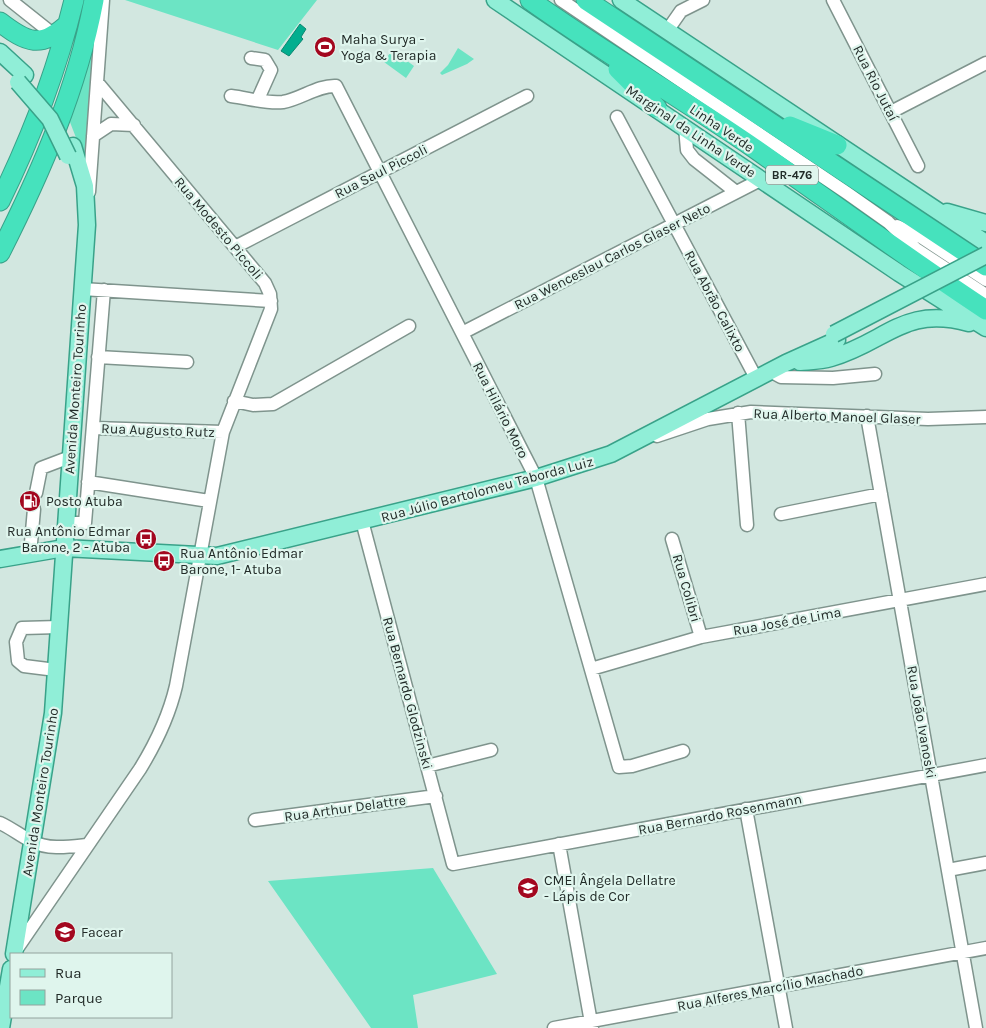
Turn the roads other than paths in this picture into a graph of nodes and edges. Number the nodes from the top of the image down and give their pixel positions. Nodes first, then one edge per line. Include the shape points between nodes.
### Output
1 (10, 0) edge
2 (74, 0) edge
3 (94, 0) edge
4 (103, 0) edge
5 (495, 0) edge
6 (530, 0) edge
7 (561, 0) edge
8 (586, 0) edge
9 (608, 0) edge
10 (621, 0) edge
11 (703, 0) edge
12 (833, 0) edge
13 (0, 22) edge
14 (68, 24) junction
15 (667, 31) junction
16 (54, 36) junction
17 (594, 46) junction
18 (0, 52) edge
19 (251, 58) dead end
20 (676, 58) junction
21 (986, 63) edge
22 (0, 64) edge
23 (22, 79) junction
24 (97, 82) junction
25 (231, 96) dead end
26 (527, 96) dead end
27 (258, 99) junction
28 (657, 108) junction
29 (753, 112) junction
30 (891, 112) junction
31 (617, 117) dead end
32 (134, 125) junction
33 (685, 127) junction
34 (93, 136) junction
35 (837, 145) junction
36 (918, 166) dead end
37 (379, 172) junction
38 (762, 179) junction
39 (736, 192) junction
40 (0, 201) edge
41 (927, 204) junction
42 (888, 222) junction
43 (986, 223) edge
44 (86, 224) junction
45 (674, 224) junction
46 (986, 243) edge
47 (234, 247) junction
48 (0, 253) edge
49 (986, 255) edge
50 (986, 264) edge
51 (966, 269) junction
52 (986, 280) edge
53 (82, 289) junction
54 (104, 290) junction
55 (986, 295) edge
56 (271, 301) junction
57 (986, 310) edge
58 (409, 326) dead end
59 (986, 329) edge
60 (462, 334) junction
61 (98, 357) junction
62 (187, 362) dead end
63 (786, 363) junction
64 (875, 374) dead end
65 (763, 375) junction
66 (234, 401) junction
67 (738, 413) junction
68 (867, 416) junction
69 (986, 417) edge
70 (92, 428) junction
71 (223, 432) junction
72 (633, 444) junction
73 (70, 457) junction
74 (536, 478) junction
75 (88, 482) junction
76 (36, 493) dead end
77 (881, 494) junction
78 (209, 501) junction
79 (34, 509) dead end
80 (781, 514) dead end
81 (362, 521) junction
82 (66, 523) junction
83 (747, 525) dead end
84 (672, 539) dead end
85 (64, 548) junction
86 (30, 554) junction
87 (200, 556) junction
88 (0, 559) edge
89 (986, 584) edge
90 (900, 600) junction
91 (59, 627) junction
92 (701, 637) junction
93 (591, 669) junction
94 (56, 670) junction
95 (491, 750) dead end
96 (683, 752) dead end
97 (986, 765) edge
98 (427, 766) junction
99 (931, 775) junction
100 (436, 796) junction
101 (746, 809) junction
102 (255, 820) dead end
103 (0, 823) edge
104 (33, 842) junction
105 (559, 844) junction
106 (86, 845) junction
107 (986, 863) edge
108 (453, 864) joint
109 (948, 870) junction
110 (986, 948) edge
111 (962, 952) junction
112 (14, 953) edge
113 (15, 953) edge
114 (10, 975) edge
115 (779, 986) junction
116 (592, 1024) edge
117 (1, 1028) edge
118 (554, 1028) edge
119 (786, 1028) edge
120 (976, 1028) edge

1 - 16 street
2 - 14 highway
3 - 48 highway via 76,72 53,143
4 - 24 street, Avenida Monteiro Tourinho
5 - 28 main road, Marginal da Linha Verde / BR-476
6 - 17 highway, Linha Verde / BR-476
7 - 42 street
8 - 20 highway, BR-476
9 - 20 highway
10 - 15 main road
11 - 15 street via 681,11
12 - 30 street, Rua Rio Jutaí
13 - 16 highway via 28,40 38,41
14 - 16 highway
14 - 40 highway via 36,121
15 - 35 main road
17 - 28 highway
17 - 57 highway, Linha Verde / BR-476 via 753,148
18 - 23 main road
19 - 27 street via 265,60 271,70
20 - 29 highway, BR-476
21 - 30 street
22 - 23 main road
23 - 44 main road, bridge via 71,151
24 - 32 street, Rua Modesto Piccoli
24 - 34 street, Avenida Monteiro Tourinho
25 - 27 street
26 - 37 street, Rua Saul Piccoli
27 - 37 street, Rua Hilário Moro via 283,102 336,86
28 - 33 main road, Marginal da Linha Verde / BR-476
29 - 35 highway
29 - 50 highway, BR-476
30 - 36 street, Rua Rio Jutaí
31 - 45 street, Rua Abrão Calixto
32 - 34 street via 111,124
32 - 47 street, Rua Modesto Piccoli
33 - 38 main road, Marginal da Linha Verde / BR-476
33 - 39 street via 687,150 694,159
34 - 44 street, Avenida Monteiro Tourinho
35 - 41 main road
37 - 47 street, Rua Saul Piccoli
37 - 60 street, Rua Hilário Moro
38 - 39 street, Rua Wenceslau Carlos Glaser Neto
38 - 59 main road, Marginal da Linha Verde / BR-476
39 - 45 street, Rua Wenceslau Carlos Glaser Neto
41 - 43 main road
41 - 46 main road
42 - 52 street via 920,237
42 - 55 street via 916,249
44 - 53 main road, Avenida Monteiro Tourinho
45 - 60 street, Rua Wenceslau Carlos Glaser Neto
45 - 65 street, Rua Abrão Calixto
47 - 56 street, Rua Modesto Piccoli via 265,283
49 - 51 main road, bridge
50 - 51 main road
51 - 63 main road, Rua Júlio Bartolomeu Taborda Luiz
53 - 54 street
53 - 73 main road, Avenida Monteiro Tourinho
54 - 56 street
54 - 61 street
56 - 66 street via 267,323
58 - 66 street via 273,404 253,405
59 - 63 main road via 953,318 918,319 830,358
60 - 74 street, Rua Hilário Moro
61 - 62 street
61 - 70 street
63 - 65 main road, Rua Júlio Bartolomeu Taborda Luiz
64 - 65 street via 833,378
65 - 72 main road, Rua Júlio Bartolomeu Taborda Luiz
66 - 71 street
67 - 68 street, Rua Alberto Manoel Glaser
67 - 72 street, Rua Alberto Manoel Glaser via 708,419
67 - 83 street
68 - 69 street, Rua Alberto Manoel Glaser
68 - 77 street, Rua João Ivanoski
70 - 71 street, Rua Augusto Rutz
70 - 75 street
71 - 78 street
72 - 74 main road, Rua Júlio Bartolomeu Taborda Luiz via 592,462
73 - 76 street via 41,468
73 - 82 main road, Avenida Monteiro Tourinho
74 - 81 main road, Rua Júlio Bartolomeu Taborda Luiz
74 - 93 street, Rua Hilário Moro
75 - 78 street
75 - 82 street via 85,523
77 - 80 street
77 - 90 street, Rua João Ivanoski
78 - 87 street
79 - 86 street
81 - 87 main road, Rua Júlio Bartolomeu Taborda Luiz via 234,553
81 - 98 street, Rua Bernardo Glodzinski
82 - 85 main road, Avenida Monteiro Tourinho
84 - 92 street, Rua Colibri
85 - 86 main road, Rua Júlio Bartolomeu Taborda Luiz
85 - 87 main road, Rua Júlio Bartolomeu Taborda Luiz
85 - 91 main road, Avenida Monteiro Tourinho
86 - 88 main road, Rua Júlio Bartolomeu Taborda Luiz
87 - 106 street via 176,686 167,715 144,763
89 - 90 street, Rua José de Lima
90 - 92 street, Rua José de Lima
90 - 99 street, Rua João Ivanoski
91 - 94 main road, Avenida Monteiro Tourinho
91 - 94 street via 22,628 16,642 18,661 24,666
92 - 93 street, Rua José de Lima
93 - 96 street, Rua Hilário Moro via 619,767
94 - 104 main road, Avenida Monteiro Tourinho via 50,734
95 - 98 street
97 - 99 street, Rua Bernardo Rosenmann
98 - 100 street, Rua Bernardo Glodzinski
99 - 101 street, Rua Bernardo Rosenmann
99 - 109 street, Rua João Ivanoski
100 - 102 street, Rua Arthur Delattre
100 - 108 street, Rua Bernardo Glodzinski
101 - 105 street, Rua Bernardo Rosenmann
101 - 115 street
103 - 104 street
104 - 106 street via 56,847
104 - 112 main road, Avenida Monteiro Tourinho
105 - 108 street, Rua Bernardo Rosenmann
105 - 116 street
106 - 113 street
107 - 109 street
109 - 111 street, Rua João Ivanoski
110 - 111 street, Rua Alferes Marcílio Machado
111 - 115 street, Rua Alferes Marcílio Machado
111 - 120 street, Rua João Ivanoski
114 - 117 main road
115 - 116 street, Rua Alferes Marcílio Machado
115 - 119 street
116 - 118 street, Rua Alferes Marcílio Machado

